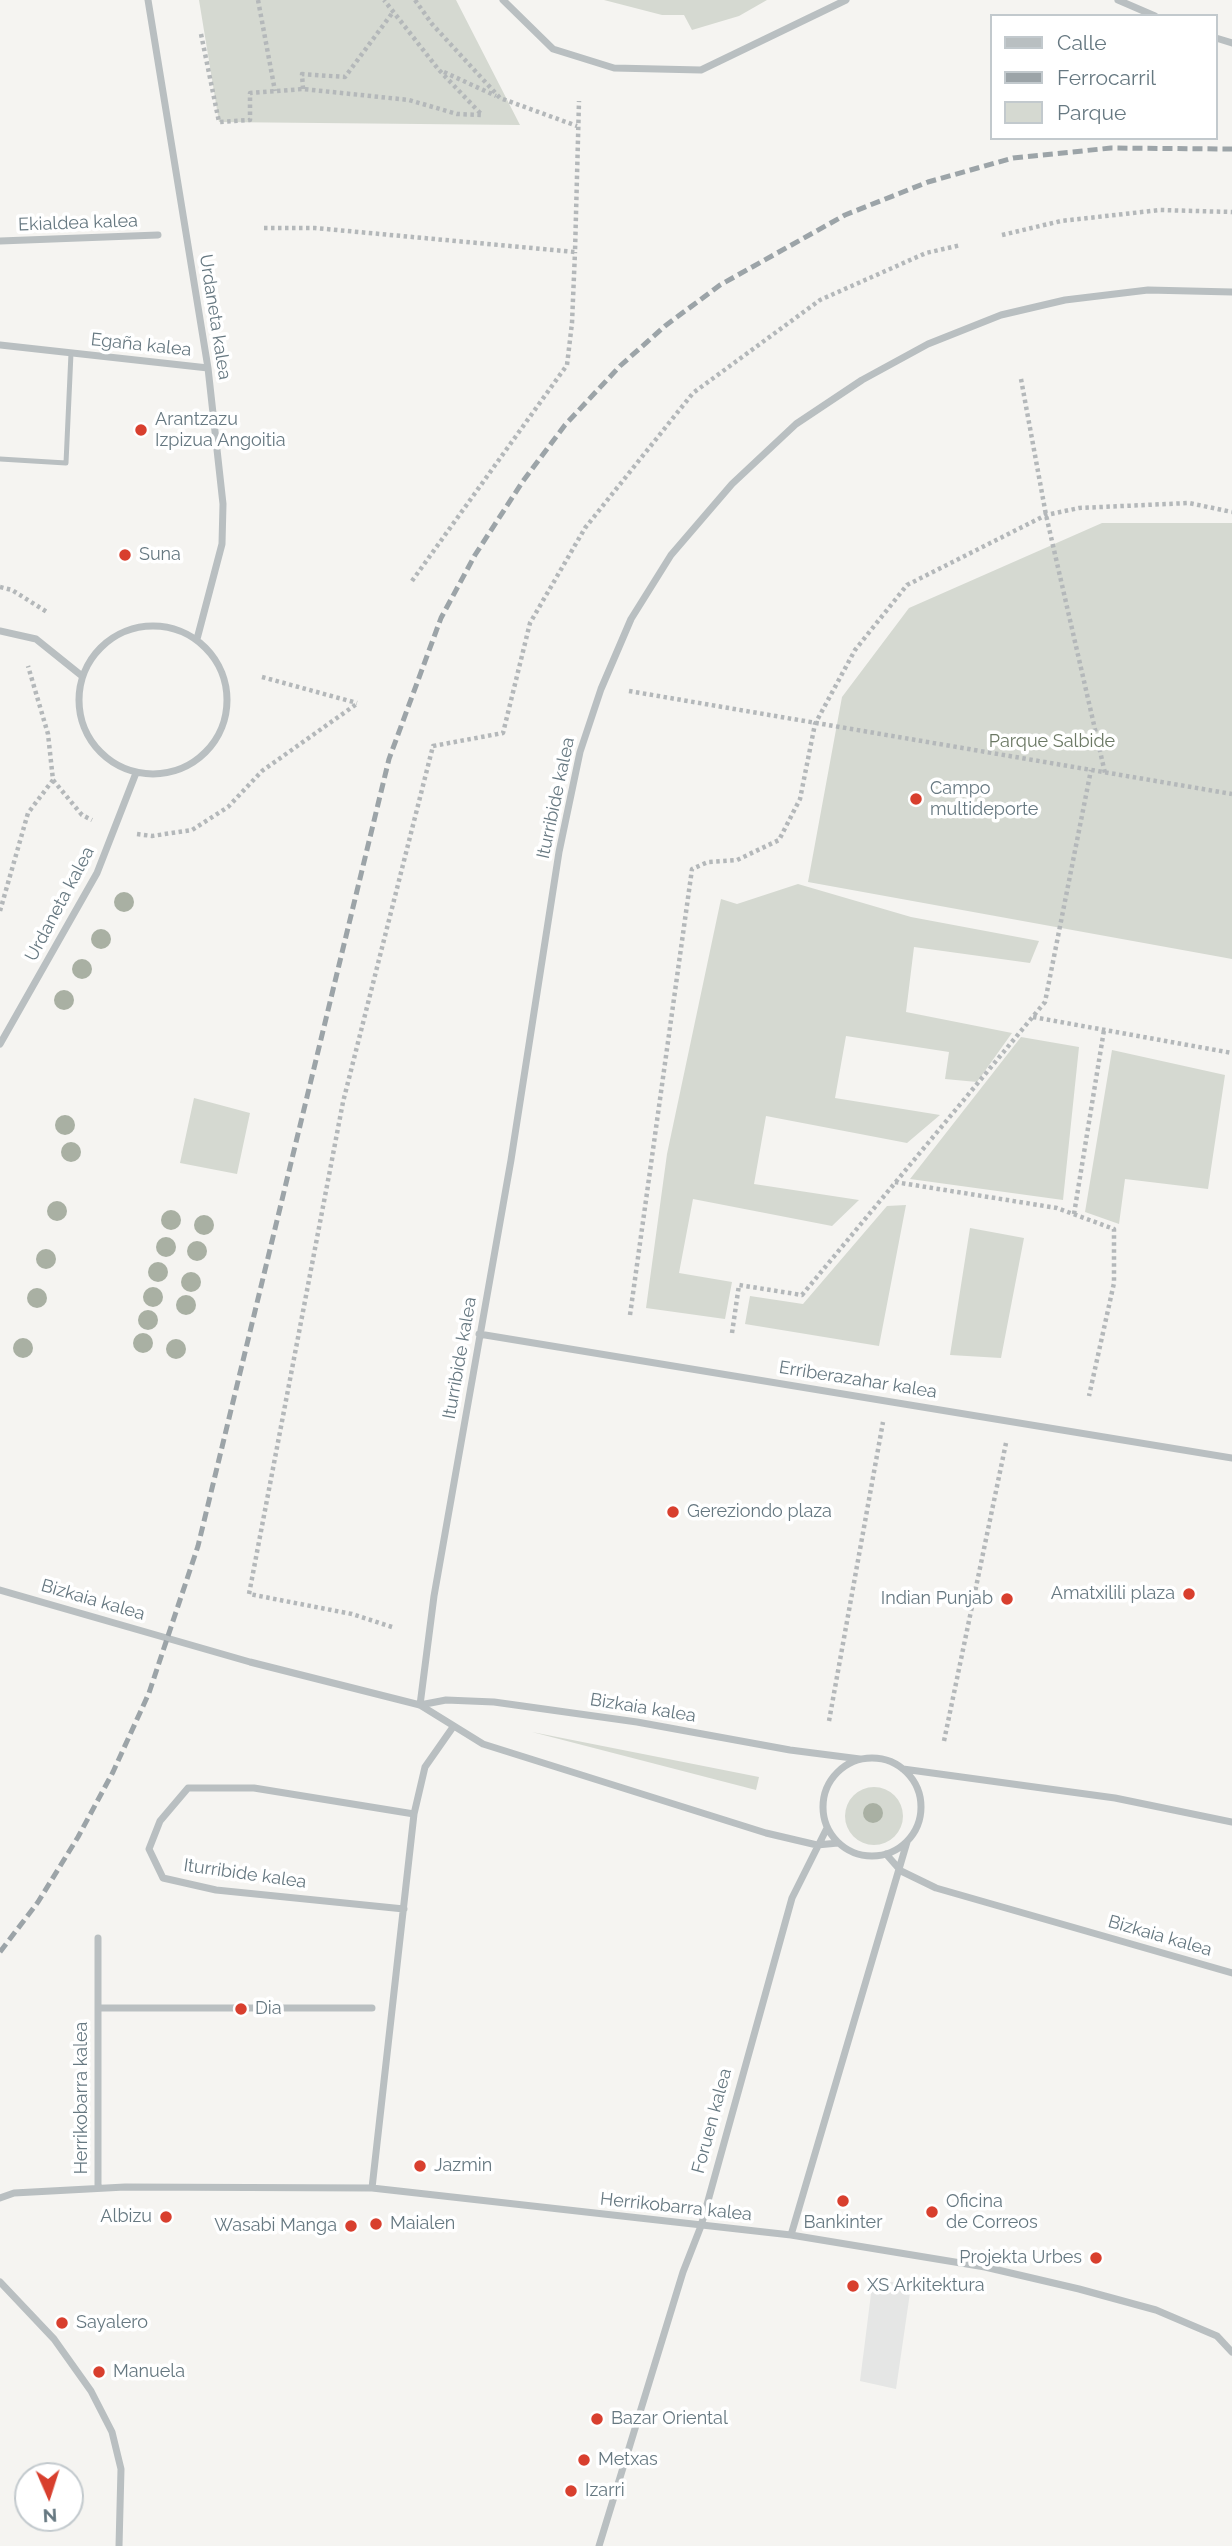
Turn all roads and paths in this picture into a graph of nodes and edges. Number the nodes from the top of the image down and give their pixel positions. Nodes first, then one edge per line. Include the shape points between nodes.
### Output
1 (148, 0) edge
2 (258, 0) edge
3 (383, 0) edge
4 (415, 0) edge
5 (503, 0) edge
6 (846, 0) edge
7 (1118, 0) edge
8 (393, 12) junction
9 (1150, 14) edge
10 (201, 34) dead end
11 (439, 70) junction
12 (303, 89) junction
13 (275, 91) junction
14 (500, 98) junction
15 (579, 101) dead end
16 (577, 126) junction
17 (1232, 212) edge
18 (264, 228) dead end
19 (158, 235) dead end
20 (1002, 235) dead end
21 (0, 241) edge
22 (961, 244) dead end
23 (575, 252) junction
24 (1232, 292) edge
25 (0, 345) edge
26 (71, 353) junction
27 (208, 368) junction
28 (1021, 379) dead end
29 (0, 459) edge
30 (1232, 512) edge
31 (1045, 515) junction
32 (412, 581) dead end
33 (0, 587) edge
34 (47, 612) dead end
35 (0, 631) edge
36 (197, 639) junction
37 (27, 662) dead end
38 (82, 676) junction
39 (262, 677) dead end
40 (629, 691) dead end
41 (815, 724) junction
42 (1091, 770) junction
43 (1105, 772) junction
44 (136, 773) junction
45 (53, 780) junction
46 (1232, 794) edge
47 (114, 830) junction
48 (0, 911) edge
49 (1032, 1017) junction
50 (1104, 1030) junction
51 (0, 1044) edge
52 (1232, 1054) edge
53 (894, 1182) junction
54 (1074, 1214) junction
55 (630, 1315) dead end
56 (732, 1333) dead end
57 (479, 1334) junction
58 (1089, 1396) dead end
59 (883, 1418) dead end
60 (1007, 1439) dead end
61 (1232, 1458) edge
62 (0, 1590) edge
63 (391, 1627) dead end
64 (420, 1705) junction
65 (829, 1721) dead end
66 (453, 1727) junction
67 (944, 1741) dead end
68 (860, 1759) junction
69 (903, 1769) junction
70 (414, 1814) junction
71 (1232, 1822) edge
72 (827, 1828) junction
73 (907, 1842) junction
74 (838, 1843) junction
75 (817, 1845) junction
76 (886, 1854) junction
77 (901, 1871) junction
78 (404, 1909) junction
79 (98, 1938) dead end
80 (1232, 1973) edge
81 (98, 2008) junction
82 (372, 2008) dead end
83 (98, 2188) junction
84 (372, 2188) junction
85 (0, 2198) edge
86 (701, 2226) junction
87 (791, 2235) junction
88 (0, 2282) edge
89 (1232, 2352) edge
90 (119, 2546) edge
91 (599, 2546) edge

1 - 27 street, Urdaneta kalea
2 - 13 path
3 - 8 path
4 - 14 path
5 - 6 street via 553,48 614,68 701,70
7 - 9 street
8 - 11 path
8 - 12 path via 345,77 302,74
10 - 13 path via 219,122 250,120 250,93
11 - 12 path via 482,115 457,114 409,100
11 - 14 path
12 - 13 path
14 - 16 path
15 - 16 path
16 - 23 path
17 - 20 path via 1148,211 1061,221
18 - 23 path via 315,228
19 - 21 street, Ekialdea kalea
22 - 63 path via 926,253 820,300 693,393 585,528 530,624 503,733 433,747 343,1102 249,1594 352,1614
23 - 32 path via 566,365
24 - 57 street, Iturribide kalea via 1148,290 1066,300 1001,315 928,344 796,424 732,484 671,555 631,620 580,752 559,852
25 - 26 street, Egaña kalea
26 - 27 street, Egaña kalea
26 - 29 lane, Egaña kalea via 66,463
27 - 36 street, Urdaneta kalea via 223,504 222,544
28 - 31 path
30 - 31 path via 1189,503 1079,508
31 - 41 path via 907,585 855,650
31 - 43 path
33 - 34 path
35 - 38 street via 36,639
36 - 38 street via 153,625 130,629 93,655
36 - 44 street via 214,656 225,679 228,704 223,728 194,762 176,771
37 - 45 path via 48,734
38 - 44 street via 78,701 82,725 113,763
39 - 47 path via 358,703 262,771 228,807 192,830 152,836
40 - 41 path
41 - 42 path
41 - 55 path via 800,799 779,840 737,860 708,862 692,869
42 - 43 path
42 - 49 path via 1045,1002
43 - 46 path
44 - 47 street, Urdaneta kalea
45 - 47 path via 82,815
45 - 48 path via 28,813
47 - 51 street, Urdaneta kalea via 97,873
49 - 50 path
49 - 53 path
50 - 52 path
50 - 54 path
53 - 54 path
53 - 56 path via 802,1295 739,1285
54 - 58 path via 1114,1228 1114,1283
57 - 61 street, Erriberazahar kalea
57 - 64 street, Iturribide kalea
59 - 65 path
60 - 67 path
62 - 64 street, Bizkaia kalea
64 - 66 street, Bizkaia kalea
64 - 68 street, Bizkaia kalea via 486,1701
66 - 70 street via 425,1767
66 - 75 street, Bizkaia kalea via 483,1744
68 - 69 street via 890,1761
68 - 72 street via 835,1773 827,1786 822,1807
69 - 71 street via 1115,1798
69 - 73 street via 914,1782 921,1805 916,1829
70 - 78 street
70 - 78 street, Iturribide kalea via 254,1788 188,1788 160,1821 149,1849 163,1878 216,1890
72 - 74 street
72 - 75 street, Foruen kalea
73 - 76 street
73 - 77 street
74 - 75 street, Bizkaia kalea
74 - 76 street via 869,1857
75 - 86 street, Foruen kalea via 792,1898
76 - 77 street, Bizkaia kalea
77 - 80 street, Bizkaia kalea via 936,1888
77 - 87 street
78 - 84 street
79 - 81 street, Herrikobarra kalea
81 - 82 street, Herrikobarra kalea
81 - 83 street, Herrikobarra kalea
83 - 84 street, Herrikobarra kalea
83 - 85 street, Herrikobarra kalea via 14,2193
84 - 86 street, Herrikobarra kalea
86 - 87 street, Herrikobarra kalea
86 - 91 street, Foruen kalea
87 - 89 street, Herrikobarra kalea via 985,2267 1079,2289 1156,2310 1217,2336
88 - 90 street via 54,2339 91,2391 112,2432 121,2469

